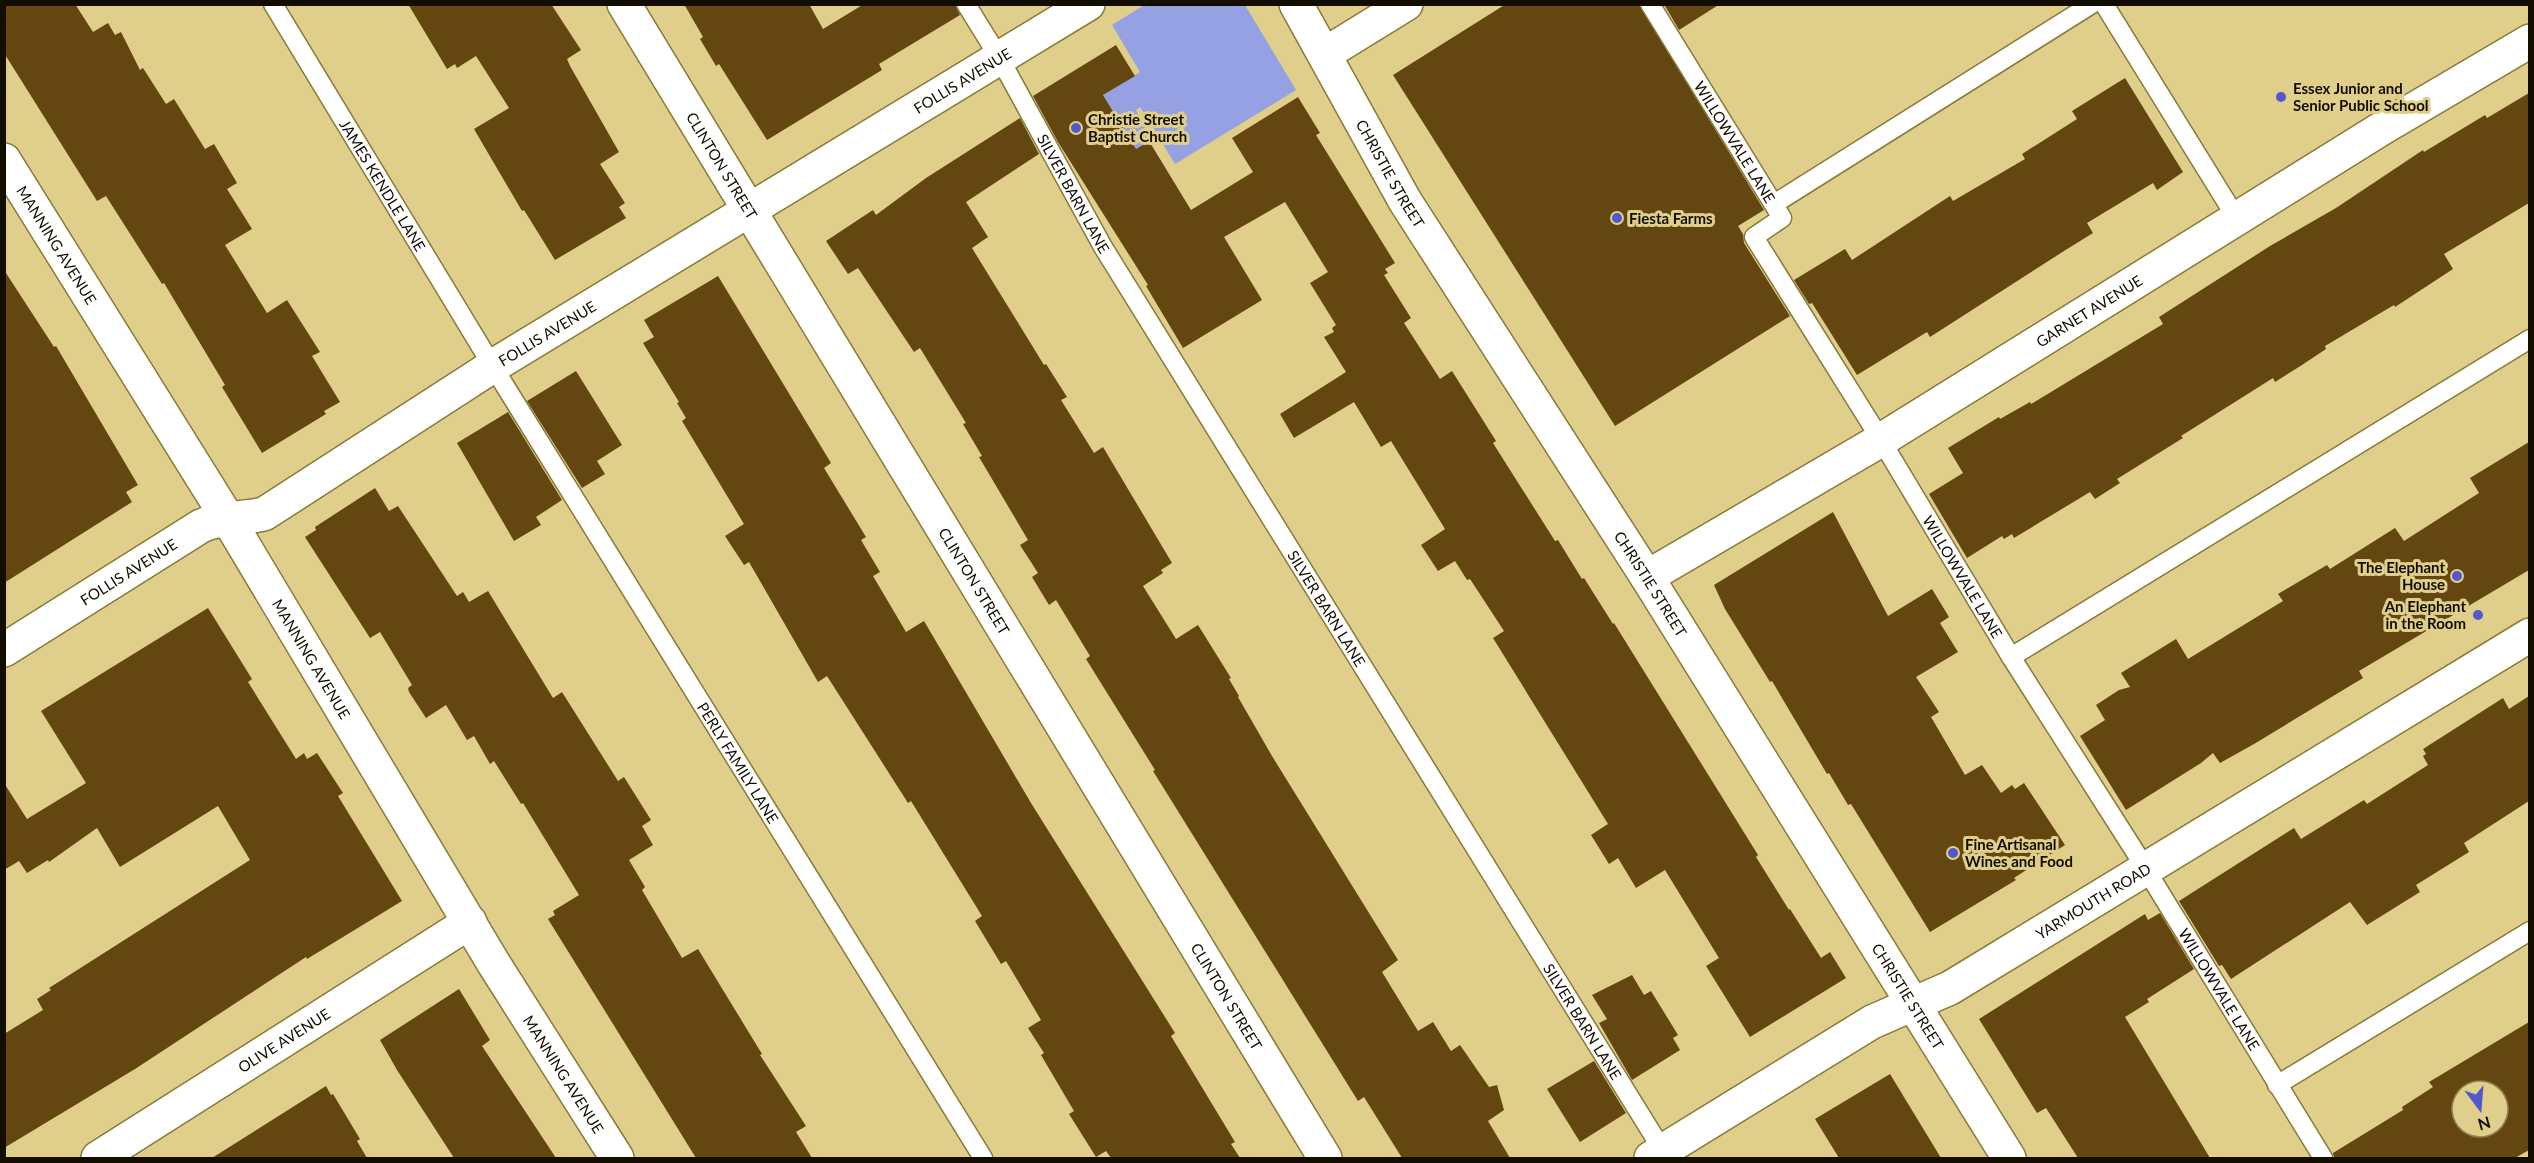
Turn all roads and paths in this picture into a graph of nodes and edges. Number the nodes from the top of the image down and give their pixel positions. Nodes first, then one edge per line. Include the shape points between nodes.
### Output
1 (273, 4) edge
2 (624, 4) edge
3 (966, 4) edge
4 (1088, 4) edge
5 (1296, 4) edge
6 (1406, 4) edge
7 (1650, 4) edge
8 (2092, 4) edge
9 (2104, 4) edge
10 (2529, 41) edge
11 (1325, 54) junction
12 (1000, 59) junction
13 (4, 160) edge
14 (1774, 204) junction
15 (750, 211) junction
16 (2237, 219) junction
17 (2529, 339) edge
18 (493, 366) junction
19 (1881, 440) junction
20 (228, 519) junction
21 (1647, 577) junction
22 (2529, 635) edge
23 (4, 650) edge
24 (2011, 657) junction
25 (2146, 869) junction
26 (470, 922) junction
27 (2529, 931) edge
28 (1915, 1004) junction
29 (2277, 1085) junction
30 (1657, 1155) edge
31 (98, 1158) edge
32 (617, 1158) edge
33 (983, 1158) edge
34 (1325, 1158) edge
35 (2009, 1158) edge
36 (2323, 1158) edge

1 - 18 lane, JAMES KENDLE LANE
2 - 15 street, CLINTON STREET
3 - 12 lane, SILVER BARN LANE
4 - 12 street, FOLLIS AVENUE
5 - 11 street, CHRISTIE STREET
6 - 11 street
7 - 14 lane, WILLOWVALE LANE
8 - 14 lane
9 - 16 lane
10 - 16 street, GARNET AVENUE
11 - 21 street, CHRISTIE STREET via 1405,201
12 - 15 street, FOLLIS AVENUE
12 - 30 lane, SILVER BARN LANE via 1103,247
13 - 20 street, MANNING AVENUE
14 - 19 lane, WILLOWVALE LANE via 1782,218 1754,237
15 - 18 street, FOLLIS AVENUE
15 - 34 street, CLINTON STREET
16 - 19 street, GARNET AVENUE
17 - 24 lane
18 - 20 street, FOLLIS AVENUE via 264,514
18 - 33 lane, PERLY FAMILY LANE
19 - 21 street, GARNET AVENUE
19 - 24 lane, WILLOWVALE LANE
20 - 23 street, FOLLIS AVENUE via 201,526
20 - 26 street, MANNING AVENUE
21 - 28 street, CHRISTIE STREET
22 - 25 street, YARMOUTH ROAD
24 - 25 lane, WILLOWVALE LANE
25 - 28 street, YARMOUTH ROAD via 1950,988
25 - 29 lane, WILLOWVALE LANE
26 - 31 street, OLIVE AVENUE
26 - 32 street, MANNING AVENUE
27 - 29 lane
28 - 30 street, YARMOUTH ROAD via 1872,1022
28 - 35 street, CHRISTIE STREET
29 - 36 lane, WILLOWVALE LANE

